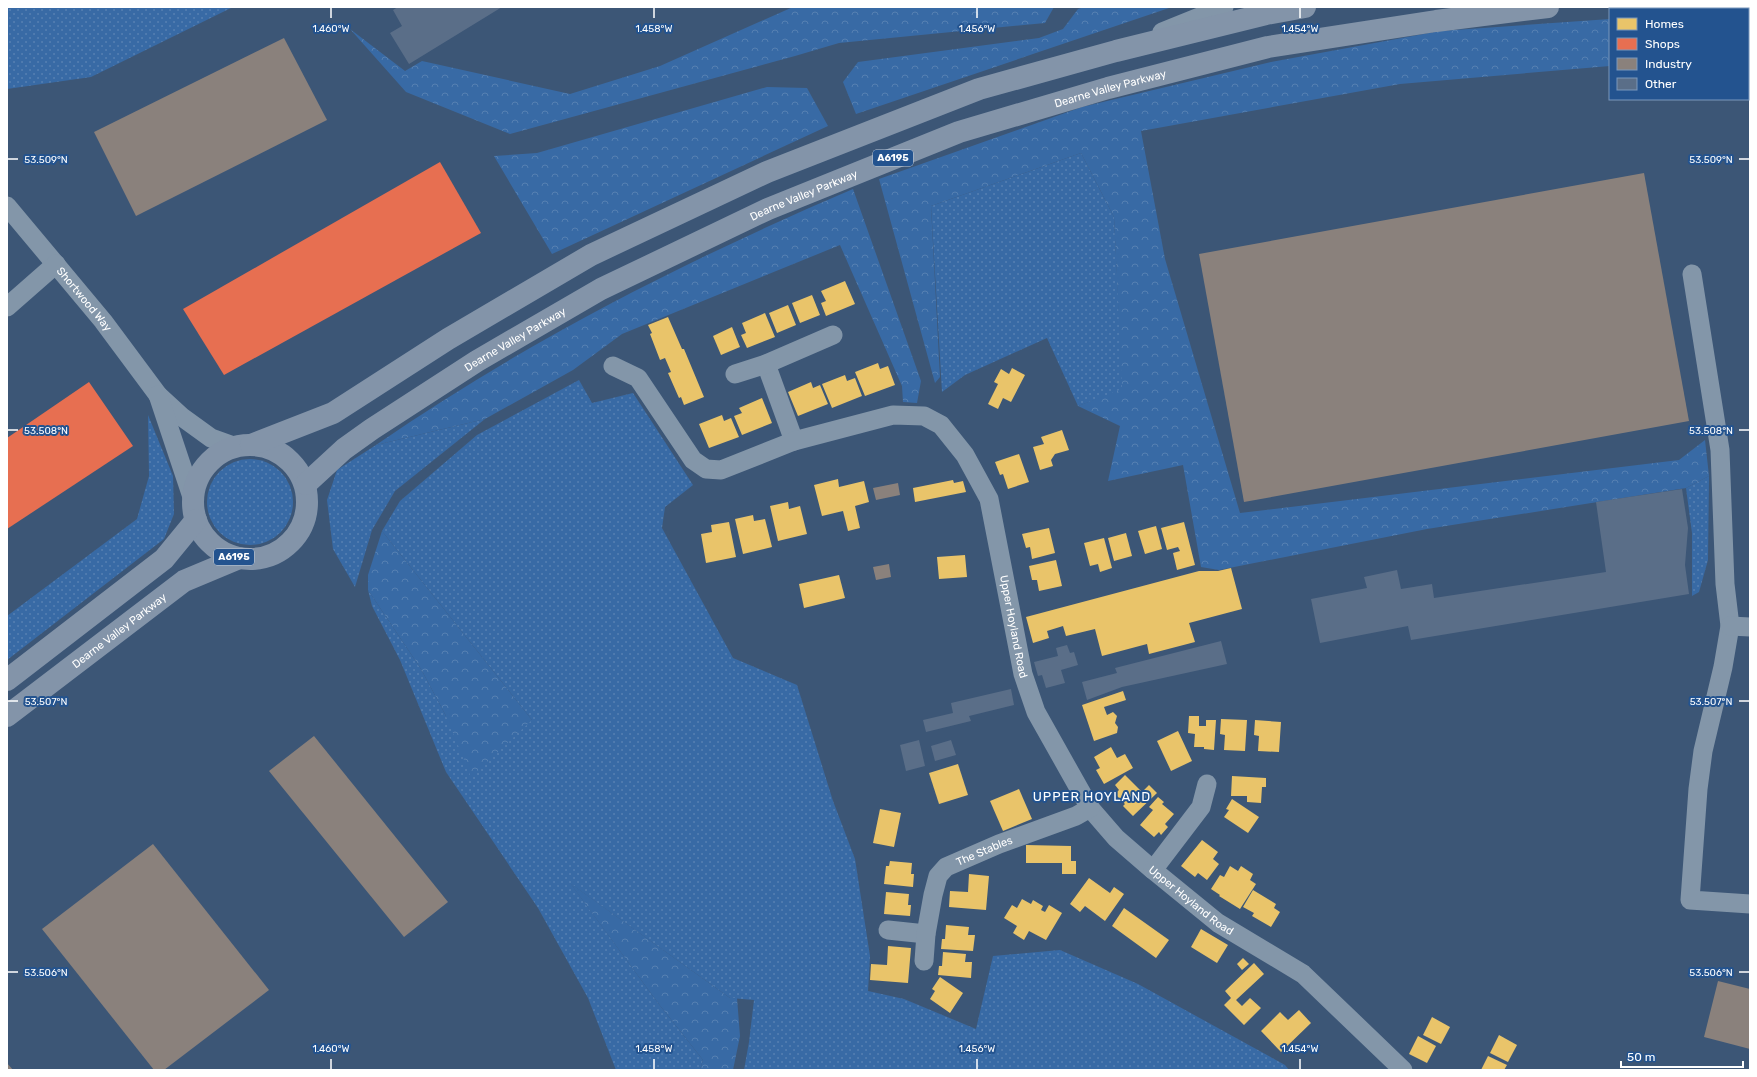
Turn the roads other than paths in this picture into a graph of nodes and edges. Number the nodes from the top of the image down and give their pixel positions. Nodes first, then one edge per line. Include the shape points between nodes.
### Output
1 (1224, 7) edge
2 (1305, 7) edge
3 (1548, 7) edge
4 (1116, 51) junction
5 (7, 206) edge
6 (56, 264) junction
7 (1692, 274) dead end
8 (7, 306) edge
9 (833, 335) dead end
10 (766, 364) junction
11 (613, 366) dead end
12 (735, 374) dead end
13 (158, 395) junction
14 (794, 441) junction
15 (244, 446) junction
16 (306, 484) junction
17 (194, 510) junction
18 (239, 558) junction
19 (1730, 626) junction
20 (1750, 627) edge
21 (7, 680) edge
22 (7, 716) edge
23 (1207, 784) dead end
24 (1090, 808) junction
25 (1153, 870) junction
26 (1750, 904) edge
27 (888, 930) dead end
28 (926, 934) junction
29 (924, 961) dead end
30 (1403, 1070) edge

1 - 4 street
2 - 4 highway via 1266,14
3 - 16 highway, Dearne Valley Parkway / A6195 via 1268,47 1108,88 959,132 768,209 601,289 477,361 385,420 344,449
4 - 15 highway via 979,89 767,172 591,255 448,339 333,413
5 - 6 street, Shortwood Way
6 - 8 street
6 - 13 street, Shortwood Way via 103,321
7 - 19 street via 1720,450 1725,584
9 - 10 street
10 - 12 street
10 - 14 street
11 - 14 street, Upper Hoyland Road via 638,378 693,460 706,469 720,470
13 - 15 street, Shortwood Way via 211,438
13 - 17 street, Shortwood Way
14 - 24 street, Upper Hoyland Road via 892,415 924,416 941,425 965,455 989,499 1023,674 1036,712
15 - 16 highway, A6195 via 267,447 282,454 294,465
15 - 17 highway via 219,454 206,466 196,482
16 - 18 highway, A6195 via 307,514 300,531 289,545 274,554 257,559
17 - 18 highway, A6195 via 202,534 212,545 225,554
17 - 21 highway via 164,559
18 - 22 highway, Dearne Valley Parkway / A6195 via 184,581
19 - 20 street
19 - 26 street via 1703,751 1690,900
23 - 25 street via 1201,807
24 - 25 street, Upper Hoyland Road via 1116,838
24 - 28 street, The Stables via 1076,816 999,844 946,867 938,876
25 - 30 street, Upper Hoyland Road via 1218,923 1303,974
27 - 28 street
28 - 29 street, The Stables

